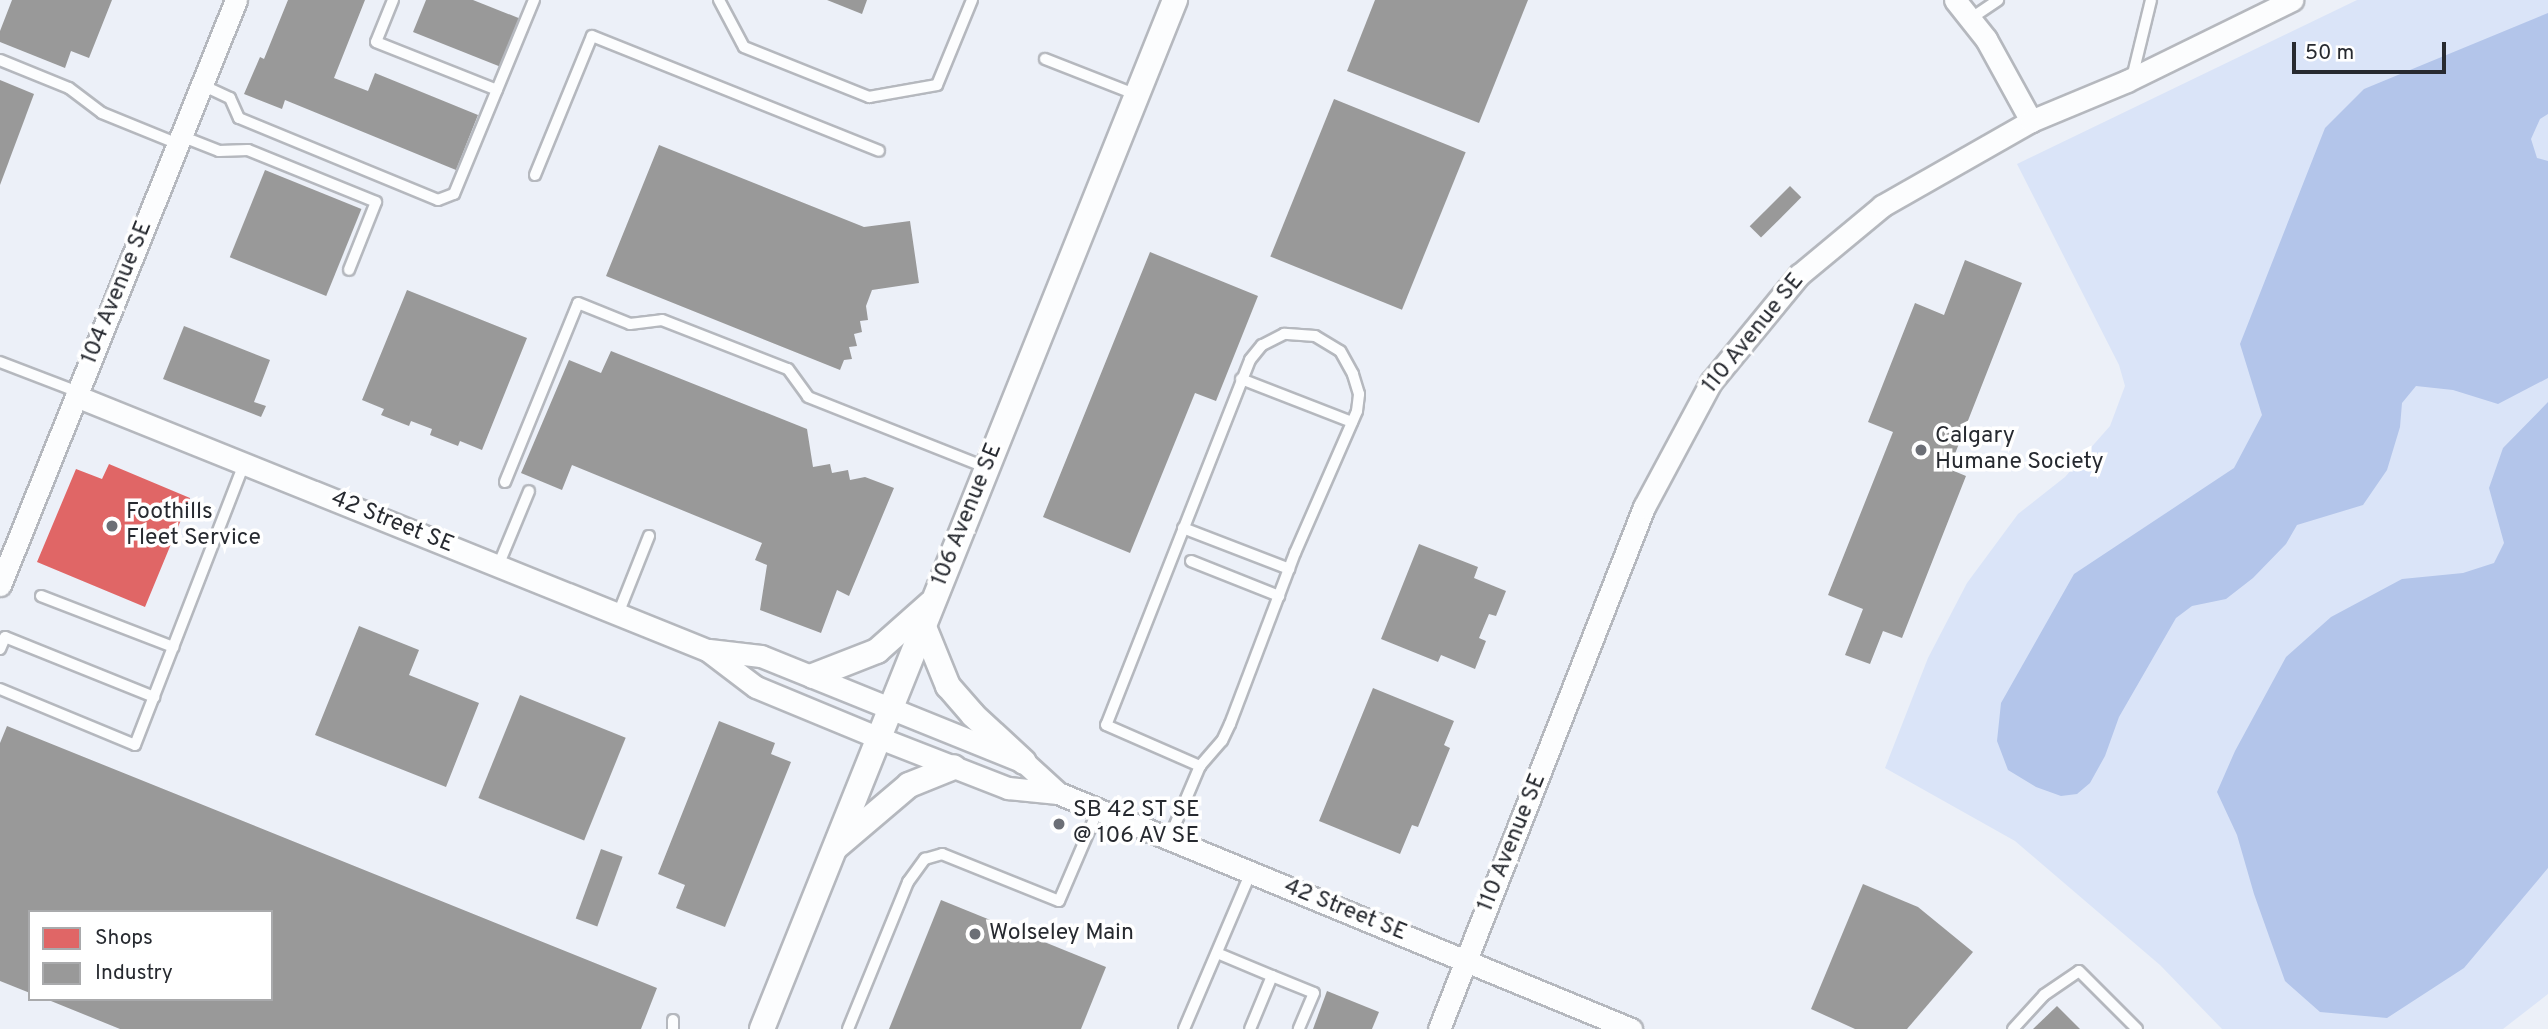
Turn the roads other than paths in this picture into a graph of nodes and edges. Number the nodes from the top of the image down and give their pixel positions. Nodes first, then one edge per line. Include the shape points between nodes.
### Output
1 (236, 0) edge
2 (393, 0) edge
3 (534, 0) edge
4 (719, 0) edge
5 (972, 0) edge
6 (1175, 0) edge
7 (1955, 0) edge
8 (1998, 0) edge
9 (2151, 0) edge
10 (2292, 0) edge
11 (1970, 19) junction
12 (0, 60) edge
13 (1045, 60) dead end
14 (2132, 78) junction
15 (202, 85) junction
16 (496, 90) junction
17 (1137, 95) junction
18 (2031, 121) junction
19 (179, 140) junction
20 (878, 151) dead end
21 (536, 175) dead end
22 (349, 270) dead end
23 (0, 362) edge
24 (1241, 379) junction
25 (77, 394) junction
26 (1352, 422) junction
27 (244, 464) junction
28 (987, 468) junction
29 (505, 482) dead end
30 (529, 491) dead end
31 (1183, 528) junction
32 (649, 536) dead end
33 (1191, 561) dead end
34 (498, 566) junction
35 (1289, 569) junction
36 (0, 585) edge
37 (41, 596) dead end
38 (1279, 596) junction
39 (934, 600) junction
40 (618, 614) junction
41 (923, 626) junction
42 (173, 647) junction
43 (0, 649) edge
44 (707, 650) junction
45 (813, 676) junction
46 (0, 689) edge
47 (154, 697) junction
48 (890, 708) junction
49 (877, 737) junction
50 (1024, 762) junction
51 (1200, 766) junction
52 (954, 767) junction
53 (1058, 793) junction
54 (1098, 810) junction
55 (1168, 839) junction
56 (833, 850) junction
57 (1251, 872) junction
58 (1217, 953) junction
59 (1465, 961) junction
60 (1272, 976) junction
61 (762, 1029) edge
62 (848, 1029) edge
63 (1184, 1029) edge
64 (1250, 1029) edge
65 (1299, 1029) edge
66 (1439, 1029) edge
67 (1631, 1029) edge
68 (2013, 1029) edge
69 (2137, 1029) edge

1 - 15 street, 104 Avenue SE
2 - 16 lane via 376,42
3 - 16 lane
4 - 5 lane via 744,47 869,96 937,85
6 - 17 street, 106 Avenue SE
7 - 11 street
8 - 11 lane
9 - 14 lane
10 - 14 street, 110 Avenue SE
11 - 18 street
12 - 19 lane via 69,88 102,113
13 - 17 lane
14 - 18 street, 110 Avenue SE
15 - 16 lane via 230,98 239,118 438,200 454,194
15 - 19 street, 104 Avenue SE
17 - 28 street, 106 Avenue SE
18 - 59 street, 110 Avenue SE via 1882,205 1798,275 1711,382 1644,507
19 - 22 lane via 219,151 248,150 376,202
19 - 25 street, 104 Avenue SE
20 - 21 lane via 592,36
23 - 25 lane
24 - 26 lane
24 - 26 lane via 1262,345 1284,334 1315,336 1340,351 1353,374 1359,394
24 - 31 lane
25 - 27 street, 42 Street SE
25 - 36 street, 104 Avenue SE
26 - 35 lane
27 - 34 street, 42 Street SE
27 - 42 lane
28 - 29 lane via 808,397 788,369 662,320 629,324 578,303
28 - 39 street, 106 Avenue SE
30 - 34 lane
31 - 35 lane
31 - 51 lane via 1106,725
32 - 40 lane
33 - 38 lane
34 - 40 street, 42 Street SE
35 - 38 lane
37 - 42 lane
38 - 51 lane via 1230,724
39 - 41 street, 106 Avenue SE
39 - 45 street via 877,651
40 - 44 street, 42 Street SE
41 - 48 street, 106 Avenue SE
41 - 50 street via 948,686 972,715
42 - 47 lane
43 - 47 lane via 5,637
44 - 45 street, 42 Street SE via 761,656
44 - 49 street, 42 Street SE via 756,687
45 - 48 street, 42 Street SE
46 - 47 lane via 135,745
48 - 49 street, 106 Avenue SE
48 - 50 street, 42 Street SE
49 - 52 street, 42 Street SE
49 - 56 street, 106 Avenue SE
50 - 53 street, 42 Street SE
51 - 55 lane
52 - 53 street, 42 Street SE via 1008,788
52 - 56 street via 909,785
53 - 54 street, 42 Street SE
54 - 55 street, 42 Street SE
54 - 62 lane via 1059,901 942,854 925,859 908,882
55 - 57 street, 42 Street SE
56 - 61 street, 106 Avenue SE
57 - 58 lane
57 - 59 street, 42 Street SE
58 - 60 lane
58 - 63 lane
59 - 66 street, 110 Avenue SE
59 - 67 street, 42 Street SE
60 - 64 lane
60 - 65 lane via 1314,993
68 - 69 lane via 2044,995 2079,971

